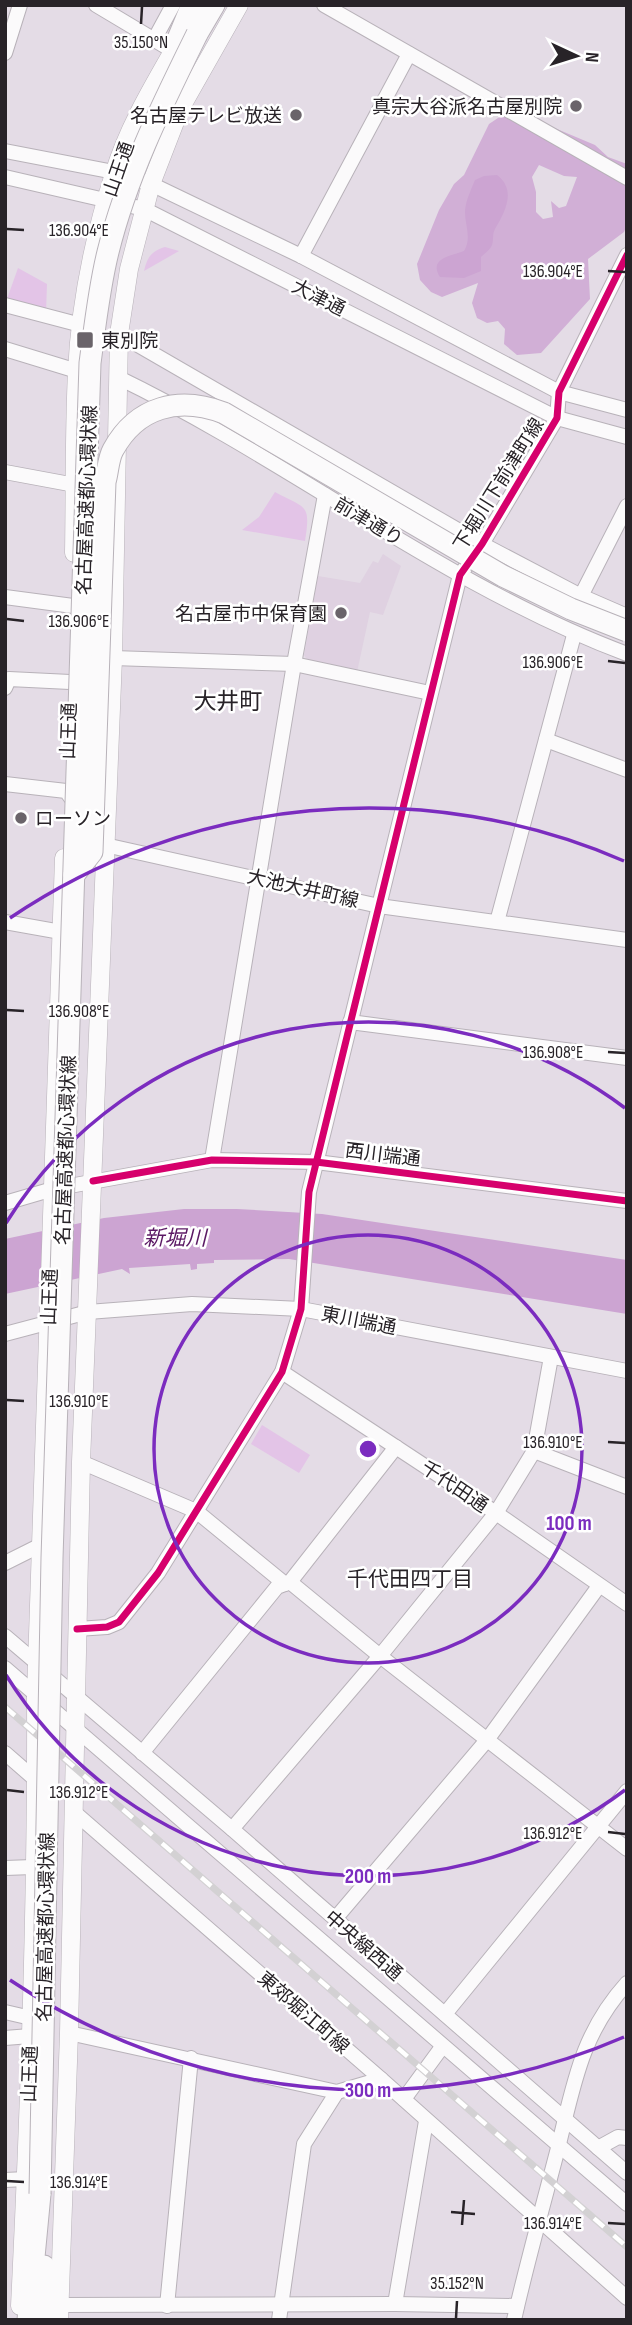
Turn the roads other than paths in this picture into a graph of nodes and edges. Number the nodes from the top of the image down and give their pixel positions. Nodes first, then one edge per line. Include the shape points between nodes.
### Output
1 (20, 5) edge
2 (96, 5) edge
3 (173, 5) edge
4 (192, 5) edge
5 (200, 5) edge
6 (214, 5) edge
7 (239, 5) edge
8 (324, 5) edge
9 (154, 40) junction
10 (173, 51) junction
11 (5, 53) edge
12 (409, 54) junction
13 (5, 151) edge
14 (114, 172) junction
15 (5, 177) edge
16 (627, 178) edge
17 (151, 184) junction
18 (107, 200) junction
19 (144, 209) junction
20 (301, 256) junction
21 (627, 256) edge
22 (5, 305) edge
23 (81, 326) junction
24 (119, 334) junction
25 (5, 349) edge
26 (76, 371) junction
27 (117, 377) junction
28 (559, 392) junction
29 (627, 410) edge
30 (557, 418) junction
31 (627, 437) edge
32 (5, 472) edge
33 (75, 485) junction
34 (325, 495) junction
35 (627, 506) edge
36 (482, 544) junction
37 (460, 575) junction
38 (581, 596) junction
39 (5, 597) edge
40 (73, 606) junction
41 (627, 616) edge
42 (627, 631) edge
43 (574, 635) junction
44 (627, 654) edge
45 (113, 659) junction
46 (294, 664) junction
47 (69, 682) junction
48 (5, 688) edge
49 (430, 693) junction
50 (546, 740) junction
51 (627, 770) edge
52 (5, 784) edge
53 (66, 791) junction
54 (105, 845) junction
55 (74, 875) junction
56 (259, 878) junction
57 (379, 906) junction
58 (5, 922) edge
59 (497, 922) junction
60 (61, 932) junction
61 (627, 940) edge
62 (351, 1021) junction
63 (627, 1058) edge
64 (212, 1160) junction
65 (316, 1162) junction
66 (93, 1181) junction
67 (53, 1189) junction
68 (627, 1201) edge
69 (5, 1203) edge
70 (301, 1310) junction
71 (88, 1311) junction
72 (48, 1323) junction
73 (5, 1334) edge
74 (551, 1357) junction
75 (627, 1371) edge
76 (282, 1372) junction
77 (397, 1447) junction
78 (534, 1451) junction
79 (81, 1462) junction
80 (627, 1487) edge
81 (197, 1511) junction
82 (496, 1513) junction
83 (41, 1545) junction
84 (5, 1563) edge
85 (287, 1583) junction
86 (599, 1586) junction
87 (627, 1604) edge
88 (77, 1629) junction
89 (5, 1636) edge
90 (380, 1656) junction
91 (37, 1663) junction
92 (5, 1668) edge
93 (36, 1695) junction
94 (77, 1695) junction
95 (76, 1729) junction
96 (486, 1740) junction
97 (5, 1753) edge
98 (142, 1753) junction
99 (36, 1780) junction
100 (627, 1791) edge
101 (74, 1812) junction
102 (598, 1827) junction
103 (232, 1829) junction
104 (627, 1849) edge
105 (33, 1867) junction
106 (5, 1868) edge
107 (335, 1919) junction
108 (627, 1983) edge
109 (5, 2012) edge
110 (445, 2014) junction
111 (31, 2027) junction
112 (69, 2033) junction
113 (5, 2038) edge
114 (442, 2047) junction
115 (191, 2058) junction
116 (381, 2079) junction
117 (337, 2092) junction
118 (404, 2099) junction
119 (564, 2118) junction
120 (426, 2121) junction
121 (627, 2138) edge
122 (558, 2146) junction
123 (598, 2148) junction
124 (627, 2173) edge
125 (5, 2180) edge
126 (33, 2187) junction
127 (627, 2204) edge
128 (538, 2220) junction
129 (627, 2298) edge
130 (395, 2304) junction
131 (167, 2306) junction
132 (280, 2313) edge
133 (515, 2313) edge
134 (54, 2315) edge
135 (19, 2320) edge
136 (28, 2320) edge

1 - 11 street
2 - 9 street
3 - 9 street
4 - 10 highway
5 - 10 main road, 山王通
6 - 55 highway, 名古屋高速都心環状線, bridge via 145,140 108,252 97,310 90,363
7 - 17 main road, 山王通 via 180,108
8 - 12 street
9 - 10 street
10 - 14 main road, 山王通 via 139,112
12 - 16 street
12 - 20 street
13 - 14 street, 大津通
14 - 17 street, 大津通
14 - 18 main road, 山王通
15 - 18 street, 大津通
17 - 19 main road, 山王通
17 - 20 street, 大津通
18 - 19 street, 大津通
18 - 23 main road, 山王通
19 - 24 main road, 山王通
19 - 30 street, 大津通
20 - 28 street, 大津通
21 - 28 street, 下堀川下前津町線
22 - 23 street
23 - 26 main road, 山王通
24 - 27 main road, 山王通
24 - 36 street, 前津通り
25 - 26 street
26 - 33 main road, 山王通
27 - 34 street, 前津通り via 169,402
27 - 45 main road, 山王通
28 - 29 street, 大津通
28 - 30 street, 下堀川下前津町線
30 - 31 street, 大津通
30 - 36 street, 下堀川下前津町線
32 - 33 street
33 - 40 main road, 山王通
34 - 37 street, 前津通り
34 - 46 street
35 - 38 street
36 - 37 street, 下堀川下前津町線
36 - 38 street, 前津通り
37 - 43 street, 前津通り
37 - 49 street
38 - 41 street, 前津通り
39 - 40 street
40 - 47 main road, 山王通
42 - 55 highway, bridge via 503,576 224,413 175,404 147,415 111,452 105,482 92,852
43 - 44 street, 前津通り
43 - 50 street
45 - 46 street
45 - 54 main road, 山王通
46 - 49 street
46 - 56 street
47 - 48 street via 9,678
47 - 53 main road, 山王通
49 - 57 street
50 - 51 street
50 - 59 street
52 - 53 street
53 - 54 street
53 - 60 main road, 山王通
54 - 56 street, 大池大井町線
54 - 66 main road, 山王通
55 - 126 highway, 名古屋高速都心環状線, bridge
56 - 57 street, 大池大井町線
56 - 64 street
57 - 59 street, 大池大井町線
57 - 62 street
58 - 60 street
59 - 61 street, 大池大井町線
60 - 67 main road, 山王通
62 - 63 street
62 - 65 street
64 - 65 street, 西川端通
64 - 66 street, 西川端通
65 - 68 street, 西川端通
65 - 70 street via 309,1192
66 - 67 street, 西川端通
66 - 71 main road, 山王通
67 - 69 street, 西川端通
67 - 72 main road, 山王通
70 - 71 street, 東川端通 via 192,1304
70 - 74 street, 東川端通
70 - 76 street
71 - 72 street, 東川端通
71 - 79 main road, 山王通
72 - 73 street, 東川端通
72 - 83 main road, 山王通
74 - 75 street, 東川端通
74 - 78 street
76 - 77 street, 千代田通
76 - 81 street
77 - 82 street, 千代田通
77 - 85 street
78 - 80 street
78 - 82 street
79 - 81 street
79 - 88 main road, 山王通
81 - 85 street
81 - 88 street via 158,1573 119,1622
82 - 86 street, 千代田通
82 - 90 street
83 - 84 street
83 - 91 main road, 山王通
85 - 90 street
85 - 98 street via 277,1587
86 - 87 street, 千代田通
86 - 96 street
88 - 94 main road, 山王通
89 - 91 street, 中央線西通
90 - 96 street
90 - 103 street
91 - 93 main road, 山王通
91 - 94 street, 中央線西通
92 - 93 street, 中央線西通
93 - 95 street, 中央線西通
93 - 99 main road, 山王通
94 - 95 main road, 山王通
94 - 98 street, 中央線西通
95 - 101 main road, 山王通
95 - 114 street, 中央線西通
96 - 102 street
96 - 107 street
97 - 99 street
98 - 103 street, 中央線西通
99 - 105 main road, 山王通
100 - 102 street
101 - 112 main road, 山王通
101 - 116 street, 東郊堀江町線
102 - 104 street
102 - 110 street
103 - 107 street, 中央線西通
105 - 106 street
105 - 111 main road, 山王通
107 - 110 street, 中央線西通
108 - 119 street via 601,2015 586,2045
109 - 111 street
110 - 119 street, 中央線西通
111 - 113 street
111 - 126 main road, 山王通
112 - 115 street
112 - 134 main road, 山王通
114 - 118 street
114 - 122 street, 中央線西通
115 - 117 street
115 - 131 street
116 - 117 street
116 - 118 street, 東郊堀江町線
117 - 132 street via 304,2144
118 - 120 street, 東郊堀江町線
119 - 122 street
119 - 123 street, 中央線西通
120 - 128 street, 東郊堀江町線
120 - 130 street
121 - 123 street via 618,2137
122 - 127 street, 中央線西通
122 - 128 street
123 - 124 street, 中央線西通
125 - 126 street
126 - 134 highway, 名古屋高速都心環状線
126 - 135 main road, 山王通
126 - 136 highway
128 - 129 street, 東郊堀江町線
128 - 133 street
130 - 132 street
130 - 133 street
131 - 132 street
131 - 134 street

